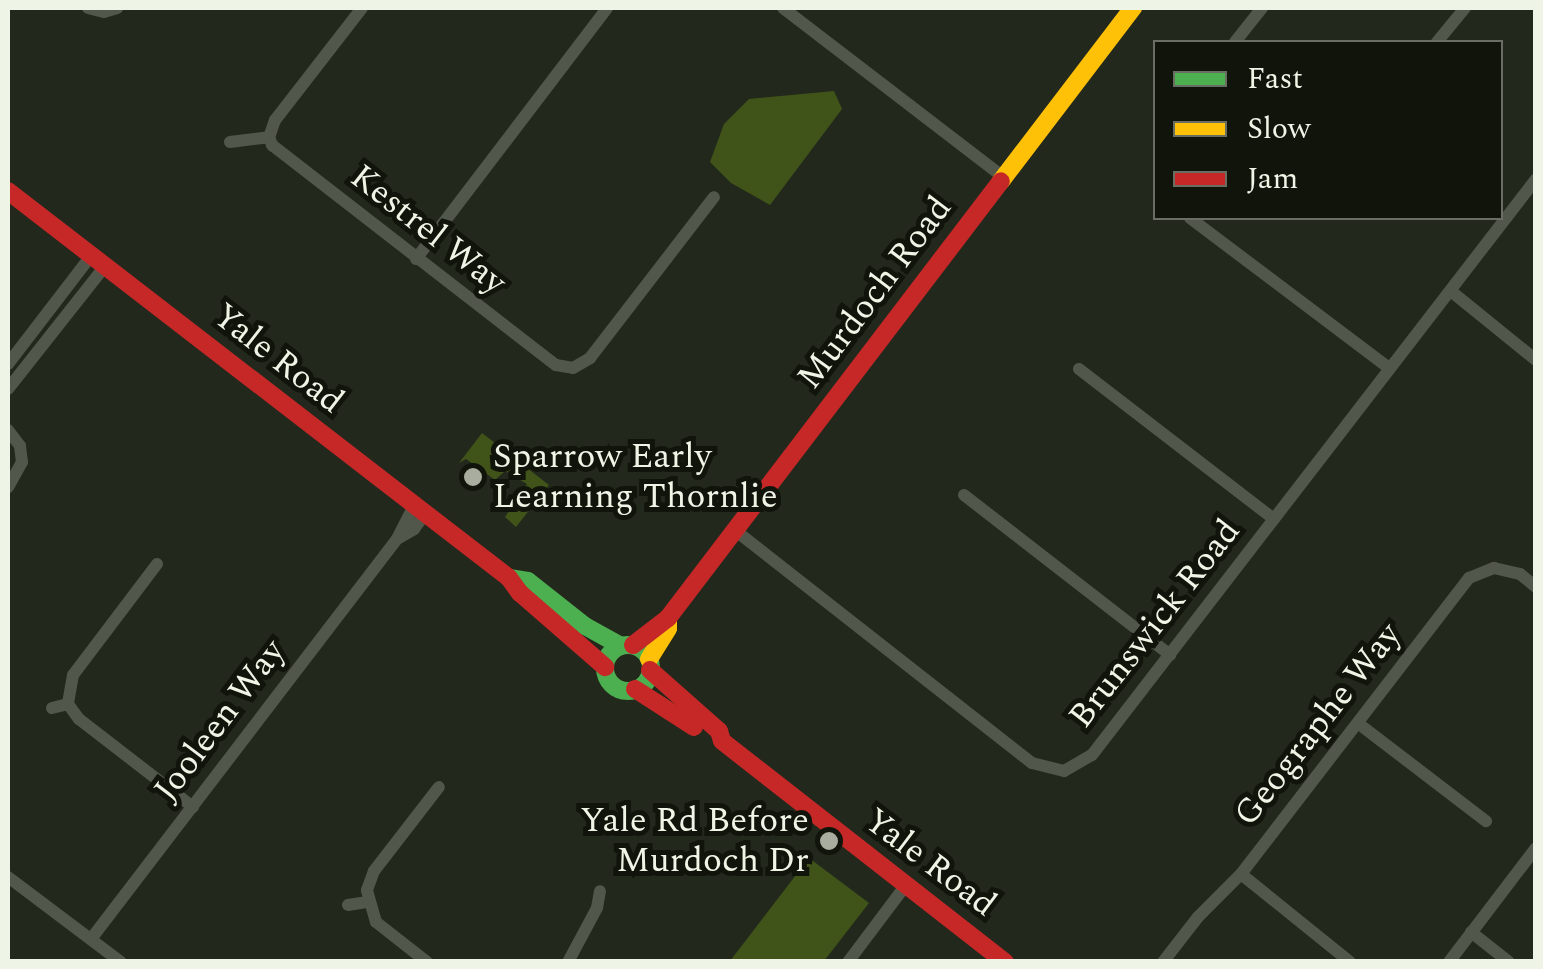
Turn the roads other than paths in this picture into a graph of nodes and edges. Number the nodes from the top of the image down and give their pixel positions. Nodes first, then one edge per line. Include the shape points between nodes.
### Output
1 (88, 8) edge
2 (117, 8) edge
3 (362, 8) edge
4 (607, 8) edge
5 (783, 8) edge
6 (1133, 8) edge
7 (1262, 8) edge
8 (1464, 8) edge
9 (1237, 40) edge
10 (1439, 40) edge
11 (269, 137) junction
12 (230, 142) dead end
13 (1004, 177) junction
14 (1536, 179) edge
15 (8, 191) edge
16 (714, 197) dead end
17 (1193, 220) edge
18 (416, 259) junction
19 (98, 261) junction
20 (1452, 292) junction
21 (1536, 360) edge
22 (8, 364) edge
23 (1389, 368) junction
24 (1079, 369) dead end
25 (8, 389) edge
26 (8, 430) edge
27 (8, 487) edge
28 (964, 496) dead end
29 (419, 510) junction
30 (1274, 519) junction
31 (736, 531) junction
32 (158, 564) dead end
33 (509, 578) junction
34 (1536, 587) edge
35 (668, 618) junction
36 (627, 646) junction
37 (1170, 656) junction
38 (650, 665) junction
39 (605, 667) junction
40 (636, 690) junction
41 (68, 704) junction
42 (52, 708) dead end
43 (1359, 724) junction
44 (722, 741) junction
45 (439, 788) dead end
46 (193, 807) junction
47 (1486, 821) dead end
48 (1536, 848) edge
49 (1241, 874) junction
50 (8, 877) edge
51 (905, 886) junction
52 (600, 891) dead end
53 (368, 902) junction
54 (348, 905) dead end
55 (1471, 932) junction
56 (91, 939) junction
57 (120, 962) edge
58 (426, 962) edge
59 (568, 962) edge
60 (848, 962) edge
61 (1005, 962) edge
62 (1163, 962) edge
63 (1350, 962) edge
64 (1448, 962) edge
65 (1508, 962) edge

1 - 2 street
3 - 11 street via 275,120
4 - 18 street
5 - 13 street
6 - 13 main road, Murdoch Road
7 - 9 street
8 - 10 street
11 - 12 street
11 - 18 street, Kestrel Way via 280,154
13 - 31 main road, Murdoch Road
14 - 20 street, Brunswick Road
15 - 19 main road, Yale Road
16 - 18 street, Kestrel Way via 590,358 573,368 556,365
17 - 23 street
19 - 22 street
19 - 25 street
19 - 29 main road, Yale Road
20 - 21 street
20 - 23 street, Brunswick Road
23 - 30 street, Brunswick Road
24 - 30 street
26 - 27 street via 22,462
28 - 37 street
29 - 33 main road, Yale Road
29 - 46 street, Jooleen Way via 414,530 397,539
30 - 37 street, Brunswick Road
31 - 35 main road, Murdoch Road
31 - 37 street, Brunswick Road via 1032,763 1064,772 1092,755
32 - 41 street via 73,675
33 - 36 main road, Yale Road via 528,581 585,626
33 - 39 main road, Yale Road
34 - 43 street, Geographe Way via 1520,574 1494,568 1469,578
35 - 36 main road, Murdoch Road
35 - 38 main road, Murdoch Road
36 - 38 main road
36 - 39 main road via 610,654
38 - 40 main road
38 - 44 main road, Yale Road
39 - 40 main road via 614,686
40 - 44 main road, Yale Road
41 - 42 street
41 - 46 street
43 - 47 street
43 - 49 street, Geographe Way
44 - 51 main road, Yale Road
45 - 53 street via 374,871
46 - 56 street, Jooleen Way
48 - 55 street
49 - 62 street, Geographe Way
49 - 63 street
50 - 56 street
51 - 60 street
51 - 61 main road, Yale Road
52 - 59 street
53 - 54 street
53 - 58 street via 376,922
55 - 64 street
55 - 65 street
56 - 57 street

